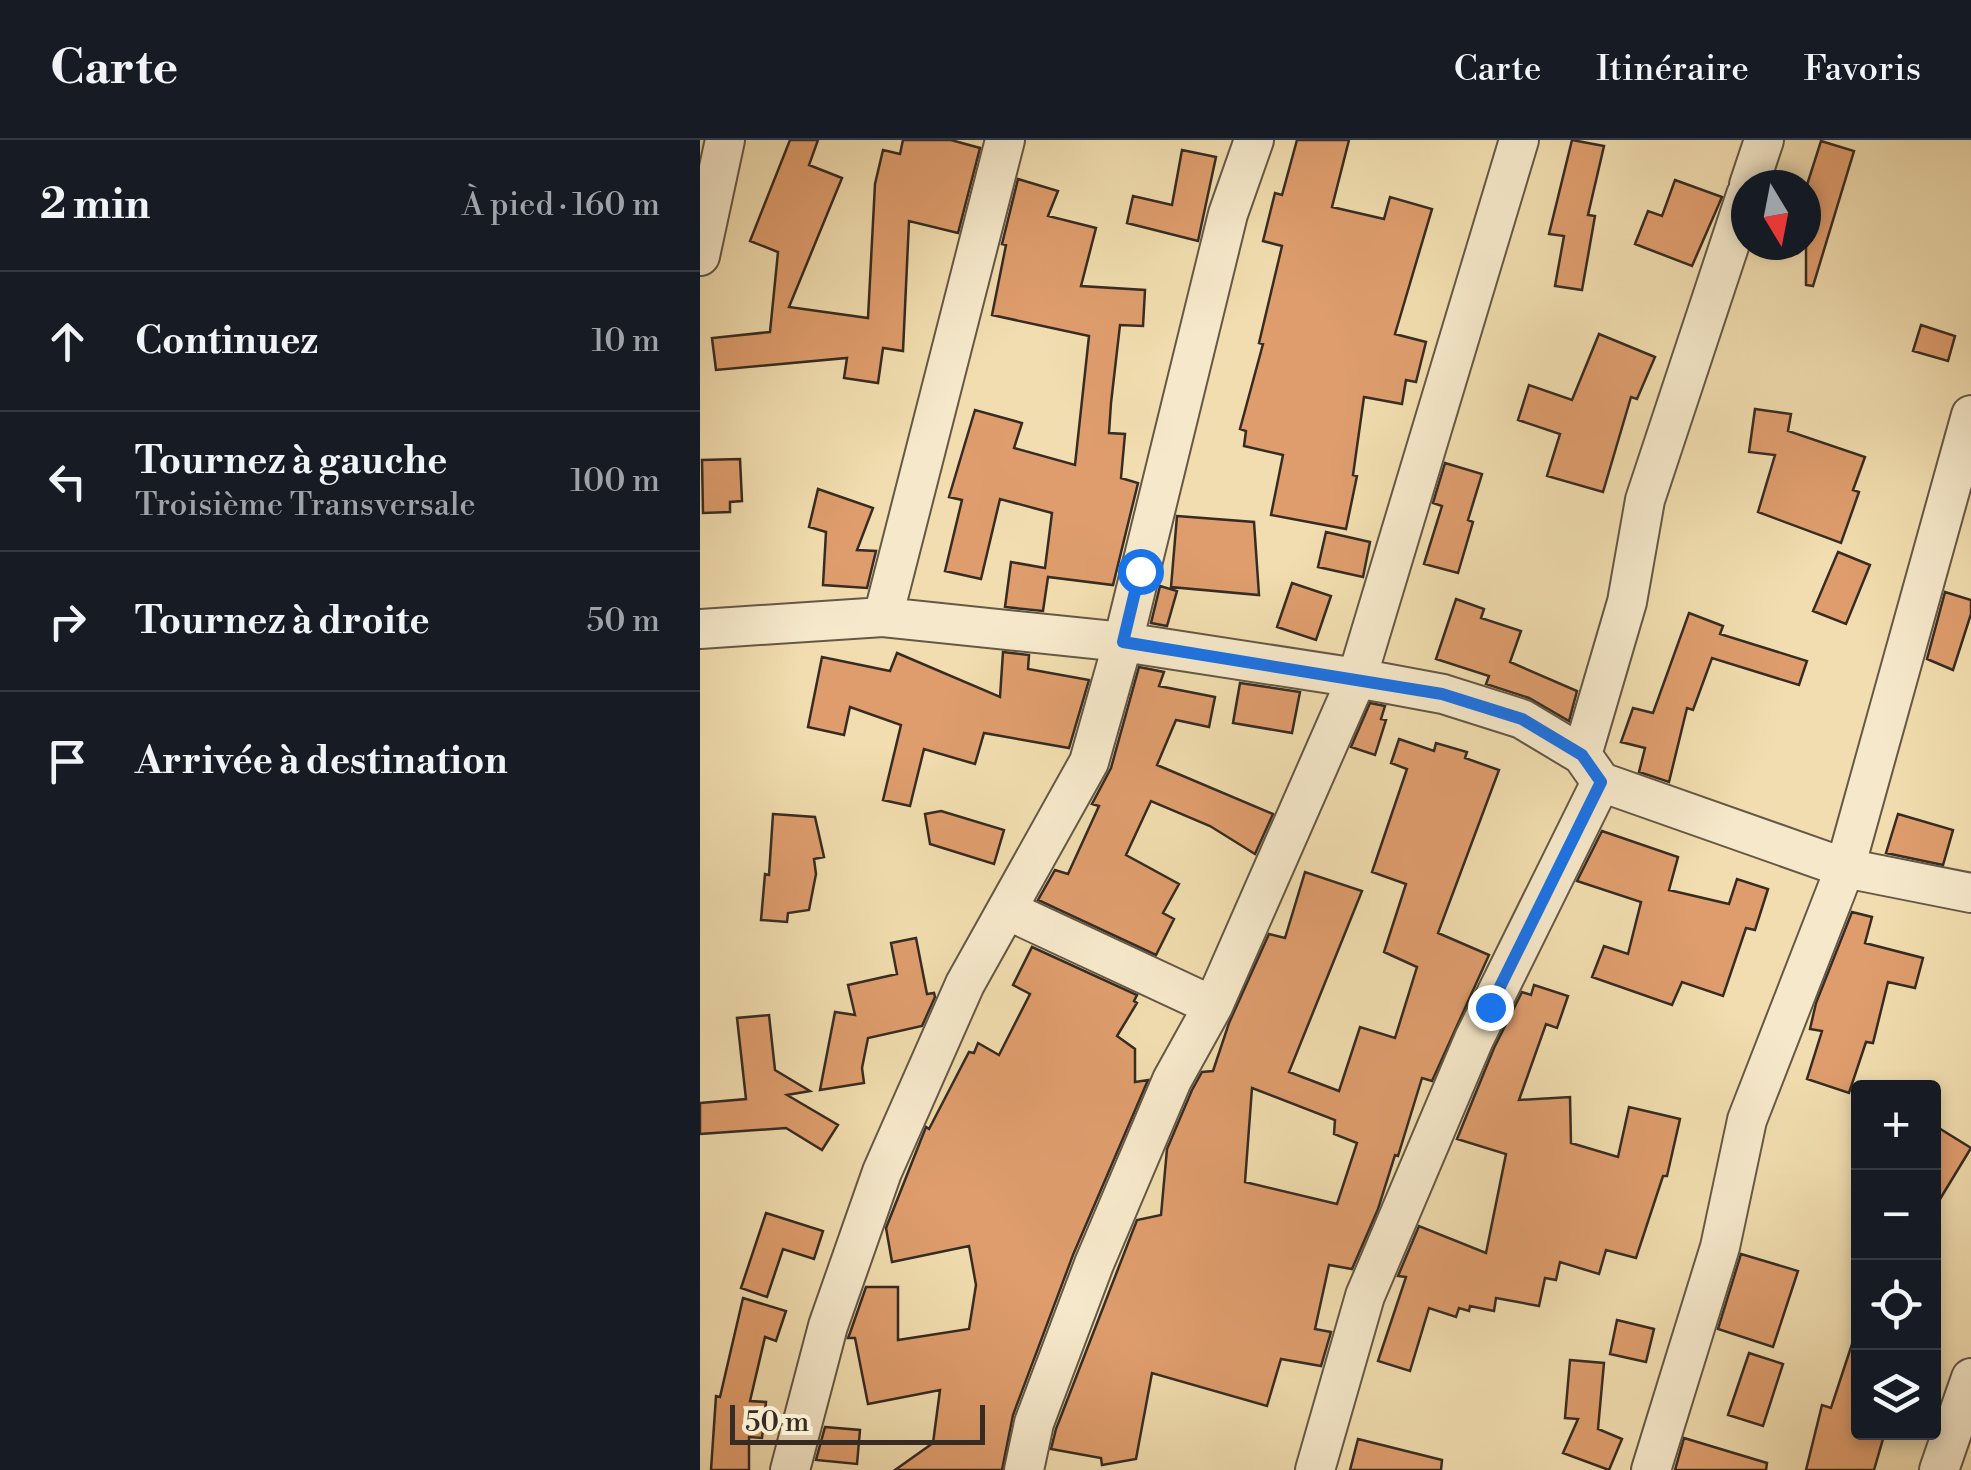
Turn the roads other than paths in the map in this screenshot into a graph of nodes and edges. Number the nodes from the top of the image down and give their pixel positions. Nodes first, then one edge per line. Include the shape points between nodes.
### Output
1 (725, 140) edge
2 (1005, 140) edge
3 (1254, 140) edge
4 (1519, 140) edge
5 (1764, 140) edge
6 (1754, 170) edge
7 (1731, 241) edge
8 (700, 256) edge
9 (1971, 415) edge
10 (883, 617) junction
11 (700, 630) edge
12 (1123, 642) junction
13 (1357, 678) junction
14 (1592, 768) junction
15 (1846, 868) junction
16 (1971, 893) edge
17 (1007, 910) junction
18 (1213, 1006) junction
19 (1971, 1378) edge
20 (790, 1470) edge
21 (1024, 1470) edge
22 (1315, 1470) edge
23 (1651, 1470) edge
24 (1938, 1470) edge

1 - 8 street
2 - 10 street
3 - 12 street via 1228,214
4 - 13 street
5 - 6 street
7 - 14 street via 1646,500
9 - 15 street
10 - 11 street
10 - 12 street
12 - 13 street
12 - 17 street via 1090,762
13 - 14 street via 1522,719
13 - 18 street
14 - 15 street
14 - 22 street via 1373,1278
15 - 16 street
15 - 23 street via 1747,1120 1720,1247
17 - 18 street
17 - 20 street via 965,984 882,1172 828,1326
18 - 21 street via 1172,1080 1094,1264 1034,1423
19 - 24 street

